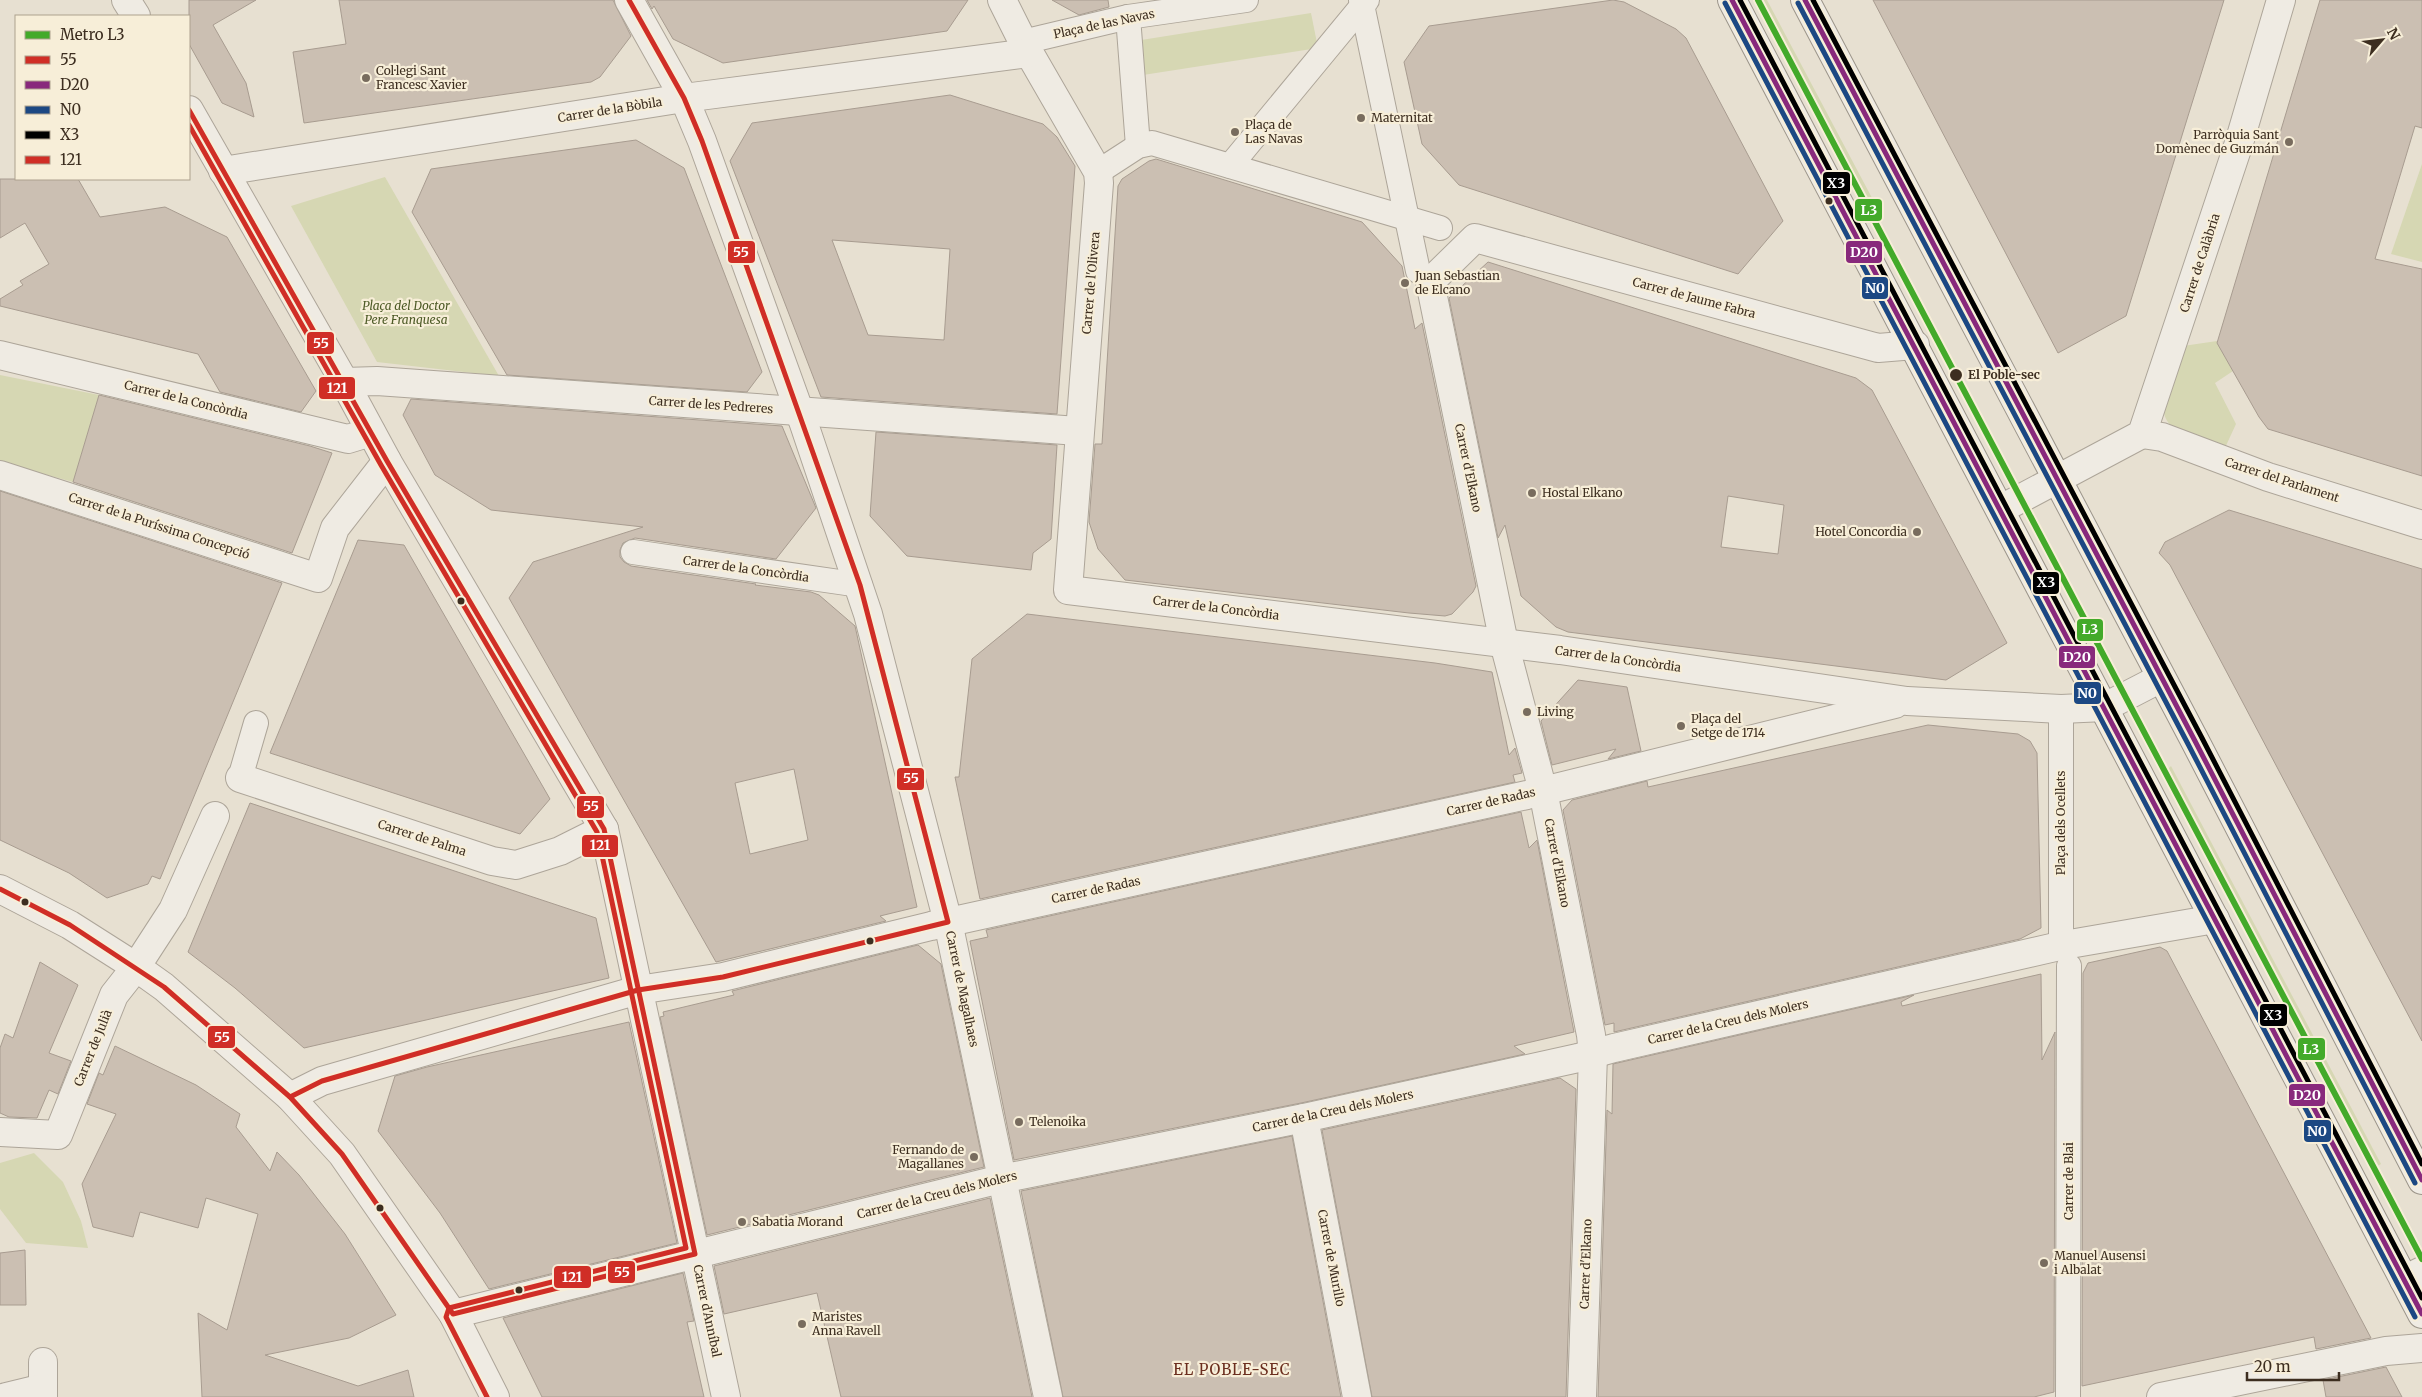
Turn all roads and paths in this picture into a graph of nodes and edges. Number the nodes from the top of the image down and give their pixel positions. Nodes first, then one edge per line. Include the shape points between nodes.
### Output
1 (126, 0) edge
2 (629, 0) edge
3 (1002, 0) edge
4 (1246, 0) edge
5 (1732, 0) edge
6 (1806, 0) edge
7 (2281, 0) edge
8 (1363, 2) edge
9 (135, 15) edge
10 (1128, 18) junction
11 (1026, 47) junction
12 (684, 98) junction
13 (190, 112) edge
14 (1138, 146) junction
15 (1230, 166) junction
16 (223, 171) junction
17 (1098, 172) junction
18 (1406, 218) junction
19 (1440, 228) dead end
20 (1475, 238) joint
21 (1418, 271) dead end
22 (1915, 345) junction
23 (0, 355) edge
24 (344, 382) junction
25 (798, 411) junction
26 (1078, 431) junction
27 (371, 432) junction
28 (2142, 434) junction
29 (387, 462) junction
30 (0, 475) edge
31 (2058, 479) junction
32 (2001, 509) junction
33 (2422, 525) edge
34 (633, 552) dead end
35 (860, 585) junction
36 (1068, 590) joint
37 (1504, 643) junction
38 (2161, 678) junction
39 (1907, 701) junction
40 (2105, 707) junction
41 (2062, 709) junction
42 (256, 723) dead end
43 (240, 778) joint
44 (1543, 791) junction
45 (215, 816) dead end
46 (604, 830) junction
47 (0, 889) edge
48 (2215, 919) junction
49 (948, 922) junction
50 (2061, 936) dead end
51 (2069, 966) dead end
52 (136, 967) junction
53 (638, 990) junction
54 (1594, 1054) junction
55 (290, 1096) junction
56 (1304, 1118) junction
57 (0, 1132) edge
58 (1001, 1178) junction
59 (2422, 1180) edge
60 (695, 1254) junction
61 (2413, 1275) edge
62 (453, 1314) junction
63 (2422, 1314) edge
64 (2422, 1348) edge
65 (43, 1382) edge
66 (6, 1397) edge
67 (495, 1397) edge
68 (726, 1397) edge
69 (1048, 1397) edge
70 (1358, 1397) edge
71 (1582, 1397) edge
72 (2068, 1397) edge
73 (2161, 1397) edge

1 - 9 street
2 - 12 street, Carrer de Magalhaes
3 - 11 street
4 - 10 street, Plaça de las Navas
5 - 22 street
6 - 31 street
7 - 28 street, Carrer de Calàbria via 2236,152
8 - 15 street
8 - 18 street
10 - 11 street, Plaça de las Navas
10 - 14 street
11 - 12 street, Carrer de la Bòbila
11 - 17 street
12 - 16 street, Carrer de la Bòbila
12 - 25 street, Carrer de Magalhaes
13 - 16 street, Carrer d'Anníbal
14 - 15 street via 1152,144
14 - 17 street
15 - 18 street
16 - 24 street, Carrer d'Anníbal
17 - 26 street, Carrer de l'Olivera
18 - 19 street
18 - 21 street
20 - 22 street, Carrer de Jaume Fabra via 1878,348
20 - 37 street, Carrer d'Elkano via 1430,282
22 - 32 street
23 - 27 street, Carrer de la Concòrdia via 348,439
24 - 25 street, Carrer de les Pedreres via 387,382
24 - 27 street, Carrer d'Anníbal
25 - 26 street, Carrer de les Pedreres
25 - 35 street, Carrer de Magalhaes
26 - 36 street, Carrer de l'Olivera
27 - 29 street, Carrer d'Anníbal
28 - 31 street
28 - 33 street, Carrer del Parlament via 2162,437 2268,477
29 - 30 street, Carrer de la Puríssima Concepció via 335,528 318,578
29 - 46 street, Carrer d'Anníbal
31 - 32 street
31 - 38 street
32 - 40 street
34 - 35 street, Carrer de la Concòrdia
35 - 49 street, Carrer de Magalhaes
36 - 37 street, Carrer de la Concòrdia
37 - 39 street, Carrer de la Concòrdia
37 - 44 street, Carrer d'Elkano
38 - 40 street, Carrer de la Concòrdia
38 - 59 street
39 - 41 street, Carrer de la Concòrdia
39 - 44 street, Carrer de Radas
40 - 41 street, Carrer de la Concòrdia
40 - 48 street
41 - 50 street, Plaça dels Ocellets
42 - 43 street
43 - 46 street, Carrer de Palma via 492,861 516,865
44 - 49 street, Carrer de Radas
44 - 54 street, Carrer d'Elkano
45 - 52 street, Carrer de Julià via 173,910
46 - 53 street, Carrer d'Anníbal
47 - 52 street via 70,925
48 - 54 street, Carrer de la Creu dels Molers via 2064,945
48 - 61 street
49 - 53 street, Carrer de Radas via 723,977
49 - 58 street, Carrer de Magalhaes
51 - 72 street, Carrer de Blai
52 - 55 street via 164,987
52 - 57 street, Carrer de Julià via 114,995 58,1135
53 - 55 street, Carrer de Radas via 322,1081
53 - 60 street, Carrer d'Anníbal
54 - 56 street, Carrer de la Creu dels Molers
54 - 71 street, Carrer d'Elkano
55 - 62 street via 342,1154
56 - 58 street, Carrer de la Creu dels Molers
56 - 70 street, Carrer de Murillo
58 - 60 street, Carrer de la Creu dels Molers
58 - 69 street, Carrer de Magalhaes
60 - 62 street, Carrer de la Creu dels Molers
60 - 68 street, Carrer d'Anníbal
61 - 63 street
62 - 67 street
64 - 73 street via 2386,1351
65 - 66 street

